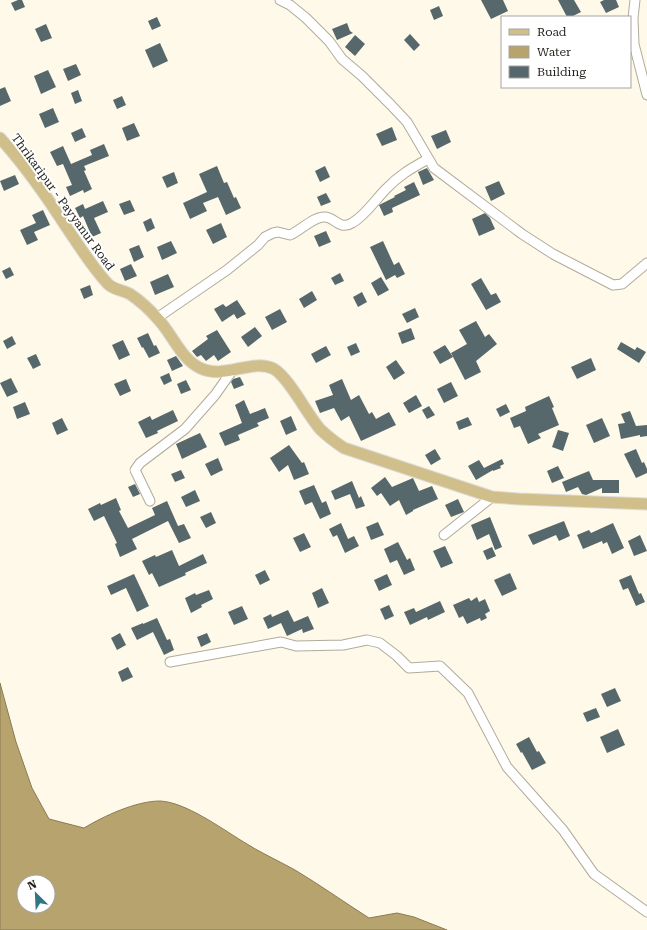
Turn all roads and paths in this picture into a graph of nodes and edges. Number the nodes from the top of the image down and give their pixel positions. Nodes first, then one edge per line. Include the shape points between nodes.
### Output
1 (280, 0) edge
2 (635, 0) edge
3 (631, 18) edge
4 (647, 95) edge
5 (0, 138) edge
6 (428, 159) junction
7 (647, 263) edge
8 (157, 318) junction
9 (232, 371) junction
10 (492, 497) junction
11 (150, 501) dead end
12 (647, 504) edge
13 (444, 535) dead end
14 (170, 662) dead end
15 (647, 912) edge

1 - 6 street via 306,18 329,41 342,59 407,122
2 - 3 street
3 - 4 street via 634,44
5 - 8 main road, Thrikaripur - Payyanur Road via 48,199 110,286 128,293
6 - 7 street via 434,168 522,234 553,254 608,283 622,284
6 - 8 street via 405,171 353,223 342,226 326,216 319,217 290,235 273,233 227,270
8 - 9 main road, Thrikaripur - Payyanur Road via 189,360 210,372
9 - 10 main road, Thrikaripur - Payyanur Road via 261,366 273,369 282,376 320,428 344,448
9 - 11 street via 185,429 140,463 135,470
10 - 12 main road, Thrikaripur - Payyanur Road
10 - 13 street
14 - 15 street via 281,642 296,646 367,640 380,643 409,668 440,666 468,693 507,767 563,830 594,874

